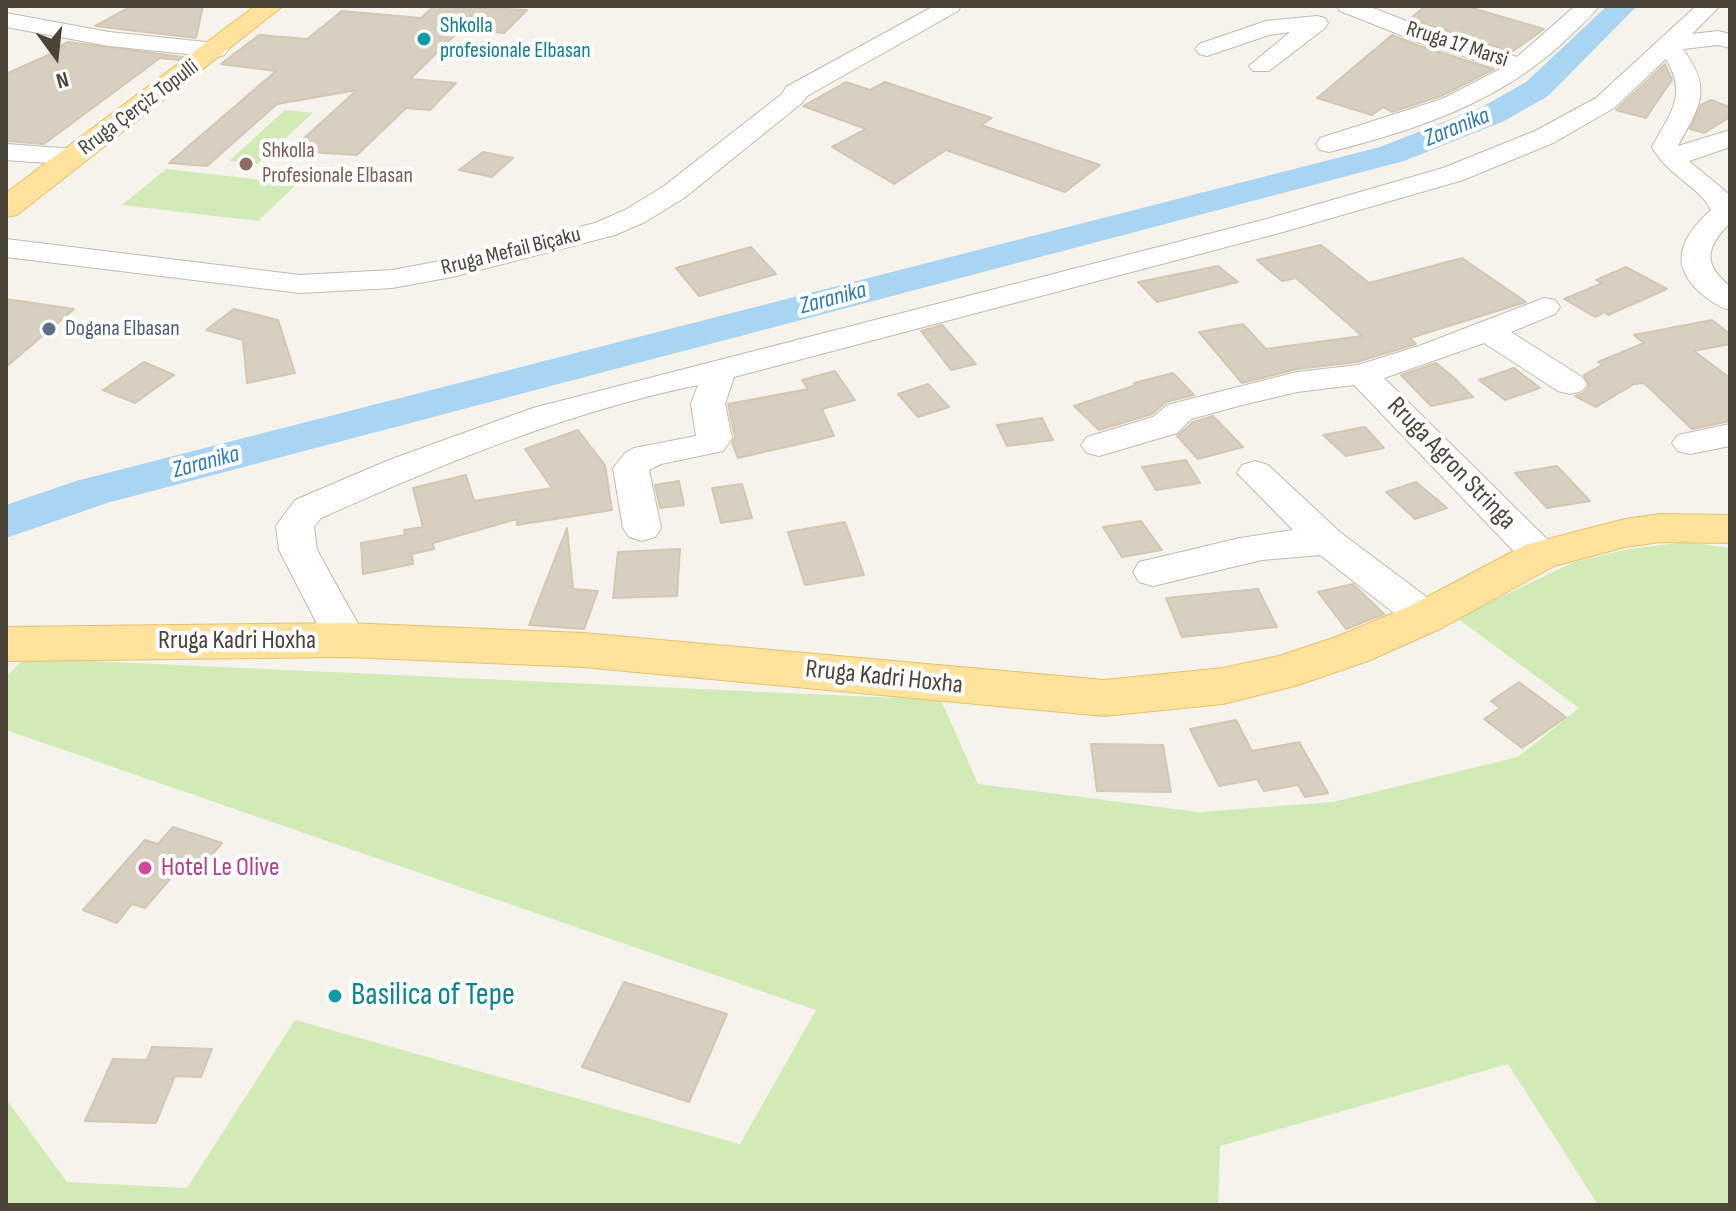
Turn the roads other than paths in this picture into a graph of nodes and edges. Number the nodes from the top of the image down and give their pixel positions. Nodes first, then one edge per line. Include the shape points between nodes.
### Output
1 (271, 6) edge
2 (950, 6) edge
3 (1348, 6) edge
4 (1588, 6) edge
5 (1709, 6) edge
6 (6, 20) edge
7 (1317, 23) junction
8 (1730, 41) edge
9 (1668, 44) junction
10 (1207, 49) dead end
11 (216, 50) junction
12 (1261, 66) dead end
13 (1521, 66) junction
14 (1730, 138) edge
15 (1329, 144) dead end
16 (6, 152) edge
17 (74, 157) junction
18 (1670, 158) junction
19 (11, 201) edge
20 (1729, 213) edge
21 (6, 248) edge
22 (1730, 301) edge
23 (1544, 307) dead end
24 (1485, 329) junction
25 (719, 371) junction
26 (1362, 374) junction
27 (1570, 384) dead end
28 (1730, 435) edge
29 (1690, 443) dead end
30 (1099, 445) dead end
31 (1255, 473) dead end
32 (642, 528) dead end
33 (1730, 529) edge
34 (1328, 542) junction
35 (1540, 555) junction
36 (1153, 572) dead end
37 (1426, 617) junction
38 (346, 640) junction
39 (6, 644) edge

1 - 11 main road, Rruga Çerçiz Topulli
2 - 21 street, Rruga Mefail Biçaku via 795,92 766,122 674,192 605,229 452,268 327,283 275,282
3 - 7 street
3 - 13 street, Rruga 17 Marsi
4 - 13 street
5 - 9 street
6 - 11 street via 109,39
7 - 10 street via 1266,28
7 - 12 street
8 - 9 street
9 - 18 street via 1689,73 1692,87 1665,147
9 - 25 street via 1605,103 1544,137 1453,174
11 - 17 main road, Rruga Çerçiz Topulli
13 - 15 street via 1429,114
14 - 18 street
16 - 17 street
17 - 19 main road, Rruga Çerçiz Topulli
18 - 20 street via 1721,198
20 - 22 street via 1710,225 1696,248 1696,262 1699,274
23 - 24 street
24 - 26 street
24 - 27 street
25 - 32 street via 708,404 711,443 647,457 631,468
25 - 38 street via 545,416 308,509 295,526 298,550
26 - 30 street via 1234,396
26 - 35 street, Rruga Agron Stringa
28 - 29 street
31 - 34 street
33 - 35 main road, Rruga Kadri Hoxha via 1660,528
34 - 36 street via 1291,543
34 - 37 street
35 - 37 main road, Rruga Kadri Hoxha
37 - 38 main road, Rruga Kadri Hoxha via 1282,673 1223,686 1104,698 583,650
38 - 39 main road, Rruga Kadri Hoxha

